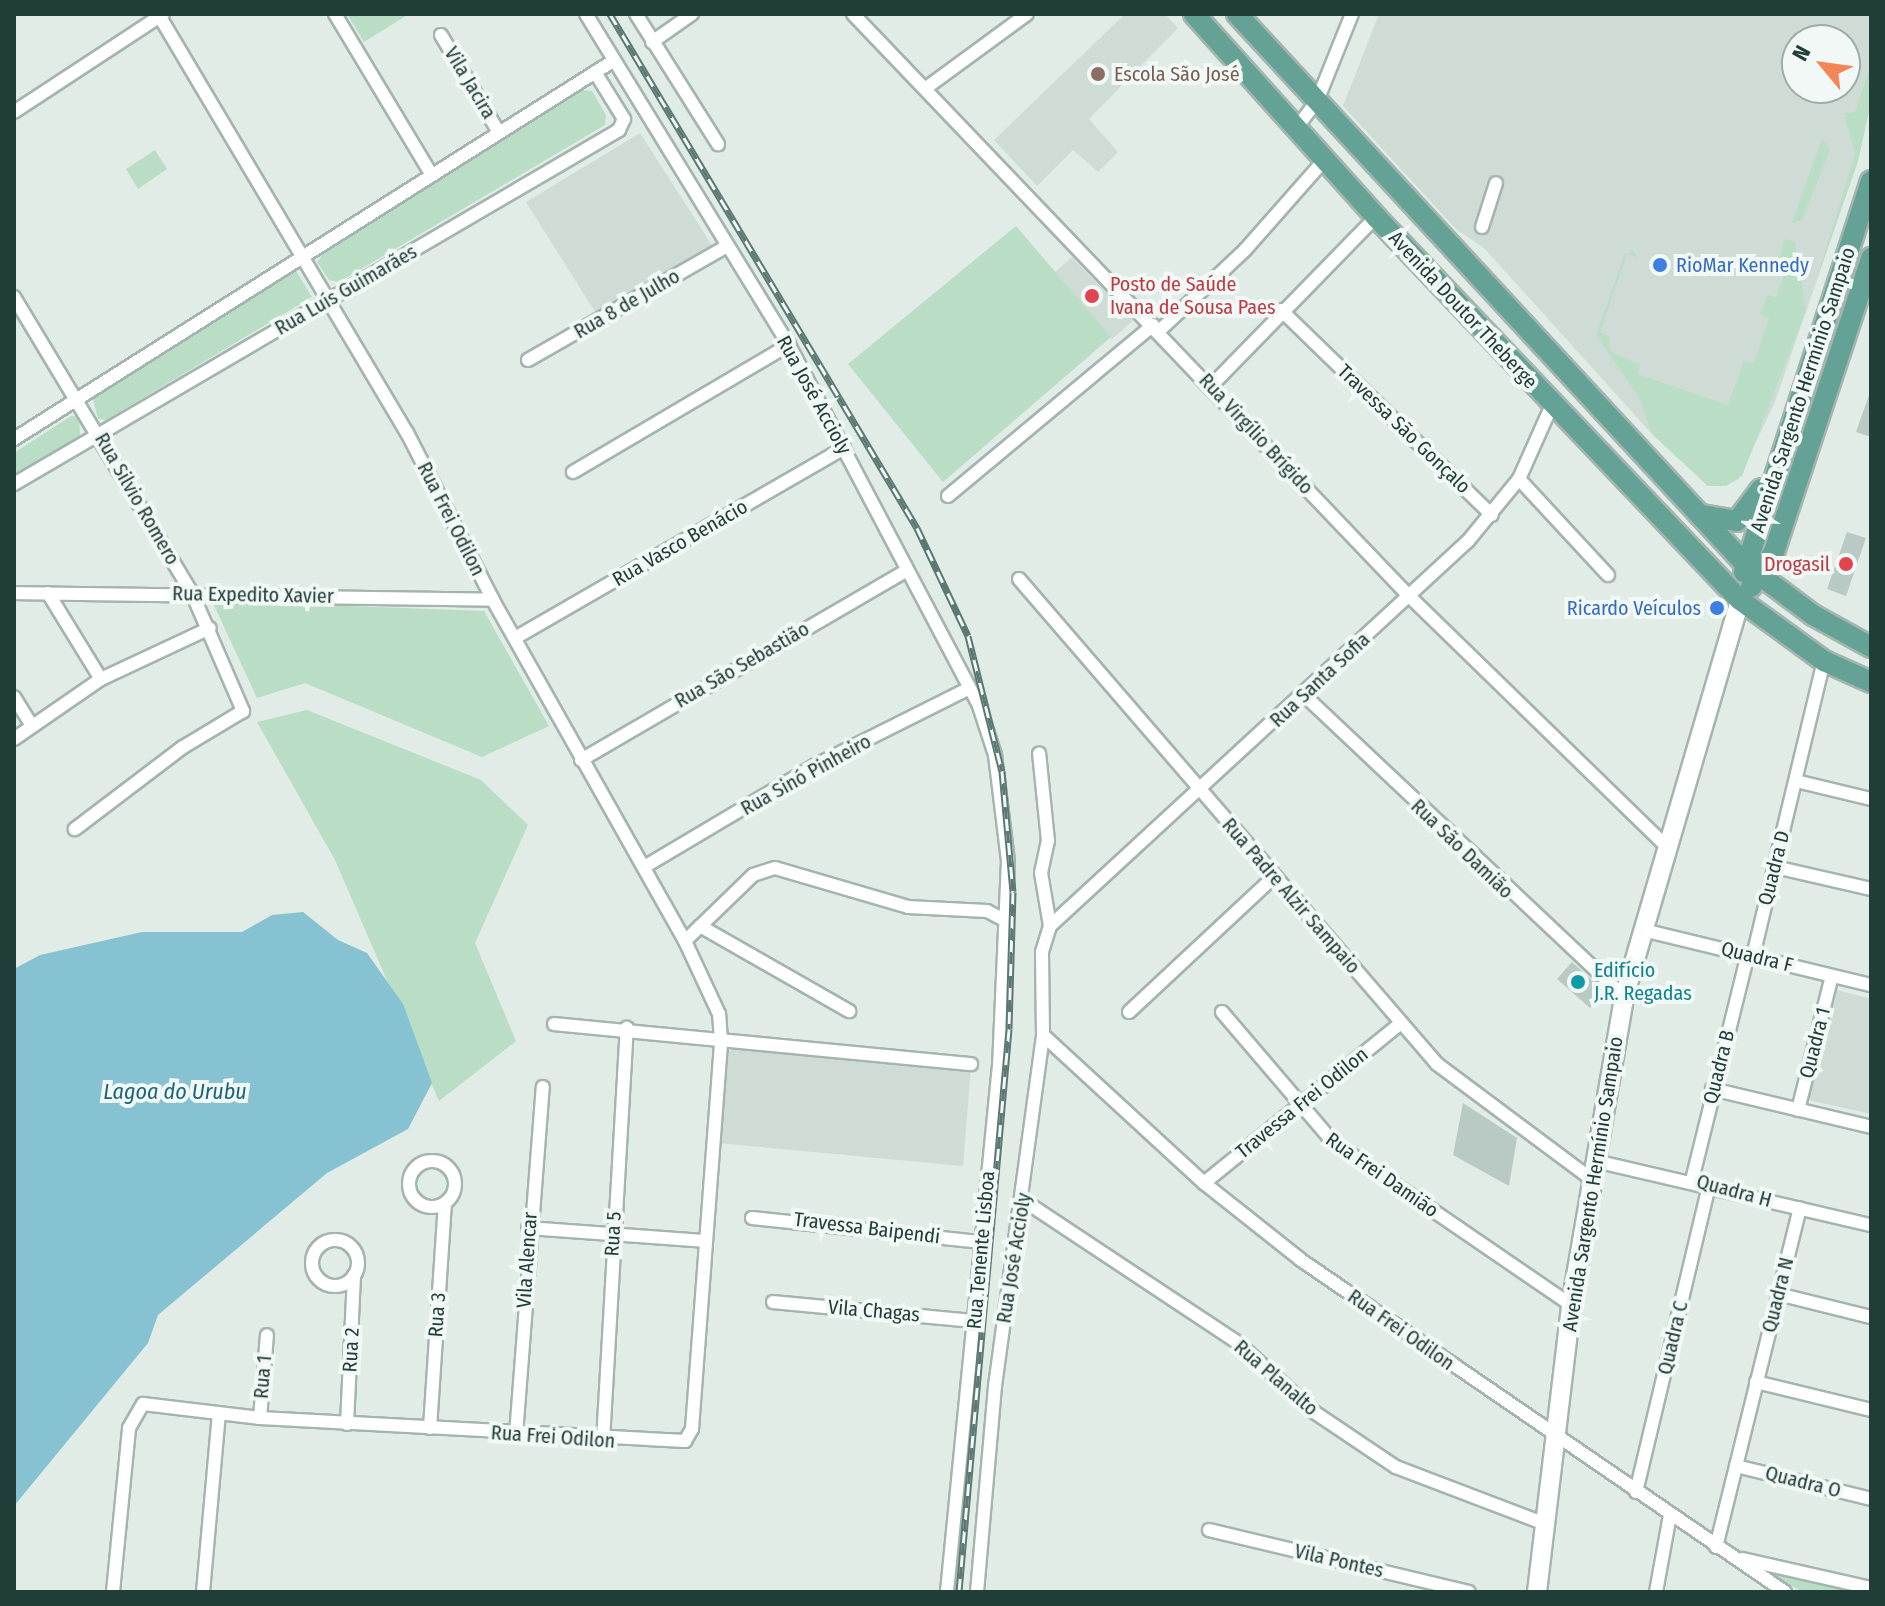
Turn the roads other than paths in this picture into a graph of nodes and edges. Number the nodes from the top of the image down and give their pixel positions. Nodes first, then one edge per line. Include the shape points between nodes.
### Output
1 (335, 14) edge
2 (586, 14) edge
3 (636, 14) edge
4 (692, 14) edge
5 (853, 14) edge
6 (1027, 14) edge
7 (1194, 14) edge
8 (1237, 14) edge
9 (1352, 14) edge
10 (160, 15) edge
11 (441, 35) dead end
12 (652, 42) junction
13 (613, 61) junction
14 (595, 72) junction
15 (926, 88) junction
16 (1317, 101) junction
17 (14, 112) edge
18 (1298, 126) junction
19 (498, 131) junction
20 (718, 144) dead end
21 (1327, 157) junction
22 (430, 172) junction
23 (1871, 181) edge
24 (1496, 183) dead end
25 (1376, 217) junction
26 (1482, 227) dead end
27 (725, 247) junction
28 (303, 256) junction
29 (1871, 258) edge
30 (1467, 265) junction
31 (1443, 288) junction
32 (14, 297) edge
33 (329, 299) junction
34 (1281, 310) junction
35 (1156, 328) junction
36 (789, 345) junction
37 (528, 360) dead end
38 (1211, 386) junction
39 (77, 399) junction
40 (1552, 405) junction
41 (1792, 429) junction
42 (100, 434) junction
43 (14, 439) edge
44 (844, 448) junction
45 (573, 472) dead end
46 (1519, 479) junction
47 (14, 484) edge
48 (948, 496) dead end
49 (1492, 515) junction
50 (1700, 515) junction
51 (1752, 570) junction
52 (904, 572) junction
53 (1608, 575) dead end
54 (1019, 579) dead end
55 (14, 593) edge
56 (48, 593) junction
57 (192, 593) junction
58 (1409, 596) junction
59 (493, 600) junction
60 (1740, 600) junction
61 (210, 628) junction
62 (515, 638) junction
63 (1871, 647) edge
64 (1824, 661) junction
65 (101, 679) junction
66 (1871, 682) edge
67 (970, 688) junction
68 (1305, 696) junction
69 (14, 697) edge
70 (32, 726) junction
71 (14, 739) edge
72 (1039, 753) dead end
73 (581, 760) junction
74 (1796, 781) junction
75 (1199, 789) junction
76 (1871, 799) edge
77 (75, 829) dead end
78 (1666, 846) junction
79 (644, 867) junction
80 (1775, 867) junction
81 (1274, 877) junction
82 (1871, 889) edge
83 (1005, 909) junction
84 (700, 926) junction
85 (1050, 926) junction
86 (1643, 930) junction
87 (685, 941) junction
88 (1750, 955) junction
89 (1832, 976) junction
90 (1871, 985) edge
91 (1624, 997) junction
92 (849, 1011) dead end
93 (1129, 1012) dead end
94 (1222, 1012) dead end
95 (1401, 1023) junction
96 (554, 1024) dead end
97 (627, 1028) junction
98 (719, 1035) junction
99 (1043, 1035) junction
100 (971, 1064) dead end
101 (543, 1087) dead end
102 (1712, 1089) junction
103 (1298, 1105) junction
104 (1798, 1110) junction
105 (1871, 1127) edge
106 (1595, 1161) junction
107 (1692, 1180) junction
108 (1594, 1181) junction
109 (1204, 1183) junction
110 (1709, 1185) junction
111 (1023, 1200) junction
112 (445, 1203) dead end
113 (1800, 1208) junction
114 (752, 1218) dead end
115 (1871, 1225) edge
116 (528, 1228) junction
117 (613, 1236) junction
118 (704, 1241) junction
119 (982, 1242) junction
120 (354, 1275) dead end
121 (1778, 1294) junction
122 (773, 1302) dead end
123 (1571, 1305) junction
124 (1871, 1317) edge
125 (975, 1321) junction
126 (267, 1335) dead end
127 (1756, 1382) junction
128 (1871, 1410) edge
129 (219, 1414) junction
130 (260, 1418) junction
131 (347, 1424) junction
132 (430, 1428) junction
133 (516, 1435) junction
134 (1556, 1438) junction
135 (603, 1441) junction
136 (1736, 1466) junction
137 (1636, 1492) junction
138 (1871, 1499) edge
139 (1670, 1515) junction
140 (1545, 1524) junction
141 (1209, 1530) dead end
142 (1716, 1547) junction
143 (1735, 1557) junction
144 (1871, 1588) edge
145 (113, 1592) edge
146 (203, 1592) edge
147 (947, 1592) edge
148 (977, 1592) edge
149 (1469, 1592) edge
150 (1537, 1592) edge
151 (1656, 1592) edge
152 (1785, 1592) edge

1 - 22 street
2 - 13 street, Rua José Accioly
3 - 12 street
4 - 12 street
5 - 15 street, Rua Virgílio Brígido
6 - 15 street
7 - 18 main road, Avenida Doutor Theberge
8 - 16 main road, Avenida Doutor Theberge
9 - 16 street
10 - 17 street
10 - 28 street, Rua Frei Odilon
11 - 19 street, Vila Jacira
12 - 20 street
13 - 14 street
13 - 27 street, Rua José Accioly
14 - 19 street
14 - 33 street, Rua Luís Guimarães via 624,119 619,130
15 - 35 street, Rua Virgílio Brígido
16 - 18 street
16 - 30 main road, Avenida Doutor Theberge
18 - 21 main road, Avenida Doutor Theberge
19 - 22 street
21 - 25 main road, Avenida Doutor Theberge
21 - 35 street via 1245,250
22 - 28 street
23 - 41 main road, Avenida Sargento Hermínio Sampaio
24 - 26 street
25 - 31 main road, Avenida Doutor Theberge
25 - 34 street
27 - 36 street, Rua José Accioly
27 - 37 street, Rua 8 de Julho
28 - 33 street, Rua Frei Odilon
28 - 39 street
29 - 51 main road, Avenida Sargento Hermínio Sampaio via 1774,552
30 - 31 main road via 1459,283
30 - 50 main road, Avenida Doutor Theberge
31 - 40 main road, Avenida Doutor Theberge
32 - 39 street, Rua Silvio Romero
33 - 42 street, Rua Luís Guimarães
33 - 59 street, Rua Frei Odilon via 407,433
34 - 38 street
34 - 49 street, Travessa São Gonçalo
35 - 38 street, Rua Virgílio Brígido
35 - 48 street
36 - 44 street, Rua José Accioly
36 - 45 street
38 - 58 street, Rua Virgílio Brígido
39 - 42 street, Rua Silvio Romero
39 - 43 street
40 - 46 street, Rua Santa Sofia
40 - 60 main road, Avenida Doutor Theberge
41 - 50 main road via 1745,517 1720,521
41 - 51 main road, Avenida Sargento Hermínio Sampaio
42 - 47 street, Rua Luís Guimarães
42 - 57 street, Rua Silvio Romero
44 - 52 street, Rua José Accioly
44 - 62 street, Rua Vasco Benácio
46 - 49 street, Rua Santa Sofia
46 - 53 street
49 - 58 street, Rua Santa Sofia
50 - 51 main road, Avenida Doutor Theberge
51 - 60 main road, Avenida Sargento Hermínio Sampaio
51 - 63 main road, Avenida Doutor Theberge
52 - 67 street, Rua José Accioly
52 - 73 street, Rua São Sebastião
54 - 75 street, Rua Padre Alzir Sampaio
55 - 56 street, Rua Expedito Xavier
56 - 57 street, Rua Expedito Xavier
56 - 65 street
57 - 59 street, Rua Expedito Xavier
57 - 61 street, Rua Silvio Romero
58 - 68 street, Rua Santa Sofia
58 - 78 street, Rua Virgílio Brígido
59 - 62 street, Rua Frei Odilon
60 - 64 main road, Avenida Doutor Theberge
60 - 78 main road, Avenida Sargento Hermínio Sampaio
61 - 65 street
61 - 77 street, Rua Silvio Romero via 243,711 183,747
62 - 73 street, Rua Frei Odilon
64 - 66 main road, Avenida Doutor Theberge
64 - 74 street, Quadra D
65 - 70 street
67 - 79 street, Rua Sinó Pinheiro via 814,766
67 - 83 street, Rua Tenente Lisboa via 995,755 1008,861
68 - 75 street, Rua Santa Sofia
68 - 91 street, Rua São Damião
69 - 70 street
70 - 71 street
72 - 85 street via 1048,841 1041,873
73 - 79 street, Rua Frei Odilon
74 - 76 street
74 - 80 street, Quadra D
75 - 81 street, Rua Padre Alzir Sampaio
75 - 85 street, Rua Santa Sofia
78 - 86 main road, Avenida Sargento Hermínio Sampaio
79 - 87 street, Rua Frei Odilon
80 - 82 street
80 - 88 street, Quadra D
81 - 93 street
81 - 95 street, Rua Padre Alzir Sampaio
83 - 84 street via 908,907 775,868 753,875
83 - 119 street, Rua Tenente Lisboa
84 - 87 street
84 - 92 street
85 - 99 street, Rua José Accioly via 1042,952
86 - 88 street, Quadra F
86 - 91 main road, Avenida Sargento Hermínio Sampaio
87 - 98 street, Rua Frei Odilon via 719,1014
88 - 89 street, Quadra F
88 - 102 street, Quadra B
89 - 90 street, Quadra F
89 - 104 street, Quadra 1
91 - 106 main road, Avenida Sargento Hermínio Sampaio
94 - 103 street, Rua Frei Damião
95 - 103 street, Travessa Frei Odilon
95 - 108 street, Rua Padre Alzir Sampaio via 1437,1064
96 - 97 street
97 - 98 street
97 - 117 street, Rua 5
98 - 100 street
98 - 118 street, Rua Frei Odilon
99 - 109 street, Rua Frei Odilon
99 - 111 street, Rua José Accioly via 1035,1059
101 - 116 street, Vila Alencar
102 - 104 street
102 - 107 street, Quadra B
103 - 109 street, Travessa Frei Odilon
103 - 123 street, Rua Frei Damião via 1333,1142
104 - 105 street
106 - 107 street, Quadra H
106 - 108 main road, Avenida Sargento Hermínio Sampaio
107 - 110 street, Quadra H
108 - 123 main road, Avenida Sargento Hermínio Sampaio
109 - 134 street, Rua Frei Odilon via 1301,1260
110 - 113 street, Quadra H
110 - 137 street, Quadra C
111 - 140 street, Rua Planalto via 1238,1343 1321,1418 1396,1467
111 - 148 street, Rua José Accioly via 995,1386
112 - 132 street, Rua 3
113 - 115 street, Quadra H
113 - 121 street, Quadra N
114 - 119 street, Travessa Baipendi
116 - 117 street
116 - 133 street, Vila Alencar
117 - 118 street
117 - 135 street, Rua 5
118 - 135 street, Rua Frei Odilon via 692,1429 685,1441 673,1445
119 - 125 street, Rua Tenente Lisboa
120 - 131 street, Rua 2
121 - 124 street
121 - 127 street, Quadra N
122 - 125 street, Vila Chagas
123 - 134 main road, Avenida Sargento Hermínio Sampaio
125 - 147 street, Rua Tenente Lisboa
126 - 130 street, Rua 1
127 - 128 street
127 - 136 street, Quadra N
129 - 130 street, Rua Frei Odilon
129 - 145 street, Rua Frei Odilon via 143,1404 134,1413
129 - 146 street
130 - 131 street, Rua Frei Odilon
131 - 132 street, Rua Frei Odilon
132 - 133 street, Rua Frei Odilon
133 - 135 street, Rua Frei Odilon
134 - 137 street, Rua Frei Odilon
134 - 140 main road, Avenida Sargento Hermínio Sampaio
136 - 138 street, Quadra O
136 - 142 street, Quadra N
137 - 139 street, Rua Frei Odilon
139 - 142 street, Rua Frei Odilon
139 - 151 street
140 - 150 main road, Avenida Sargento Hermínio Sampaio
141 - 149 street, Vila Pontes
142 - 143 street, Rua Frei Odilon
143 - 144 street
143 - 152 street, Rua Frei Odilon

